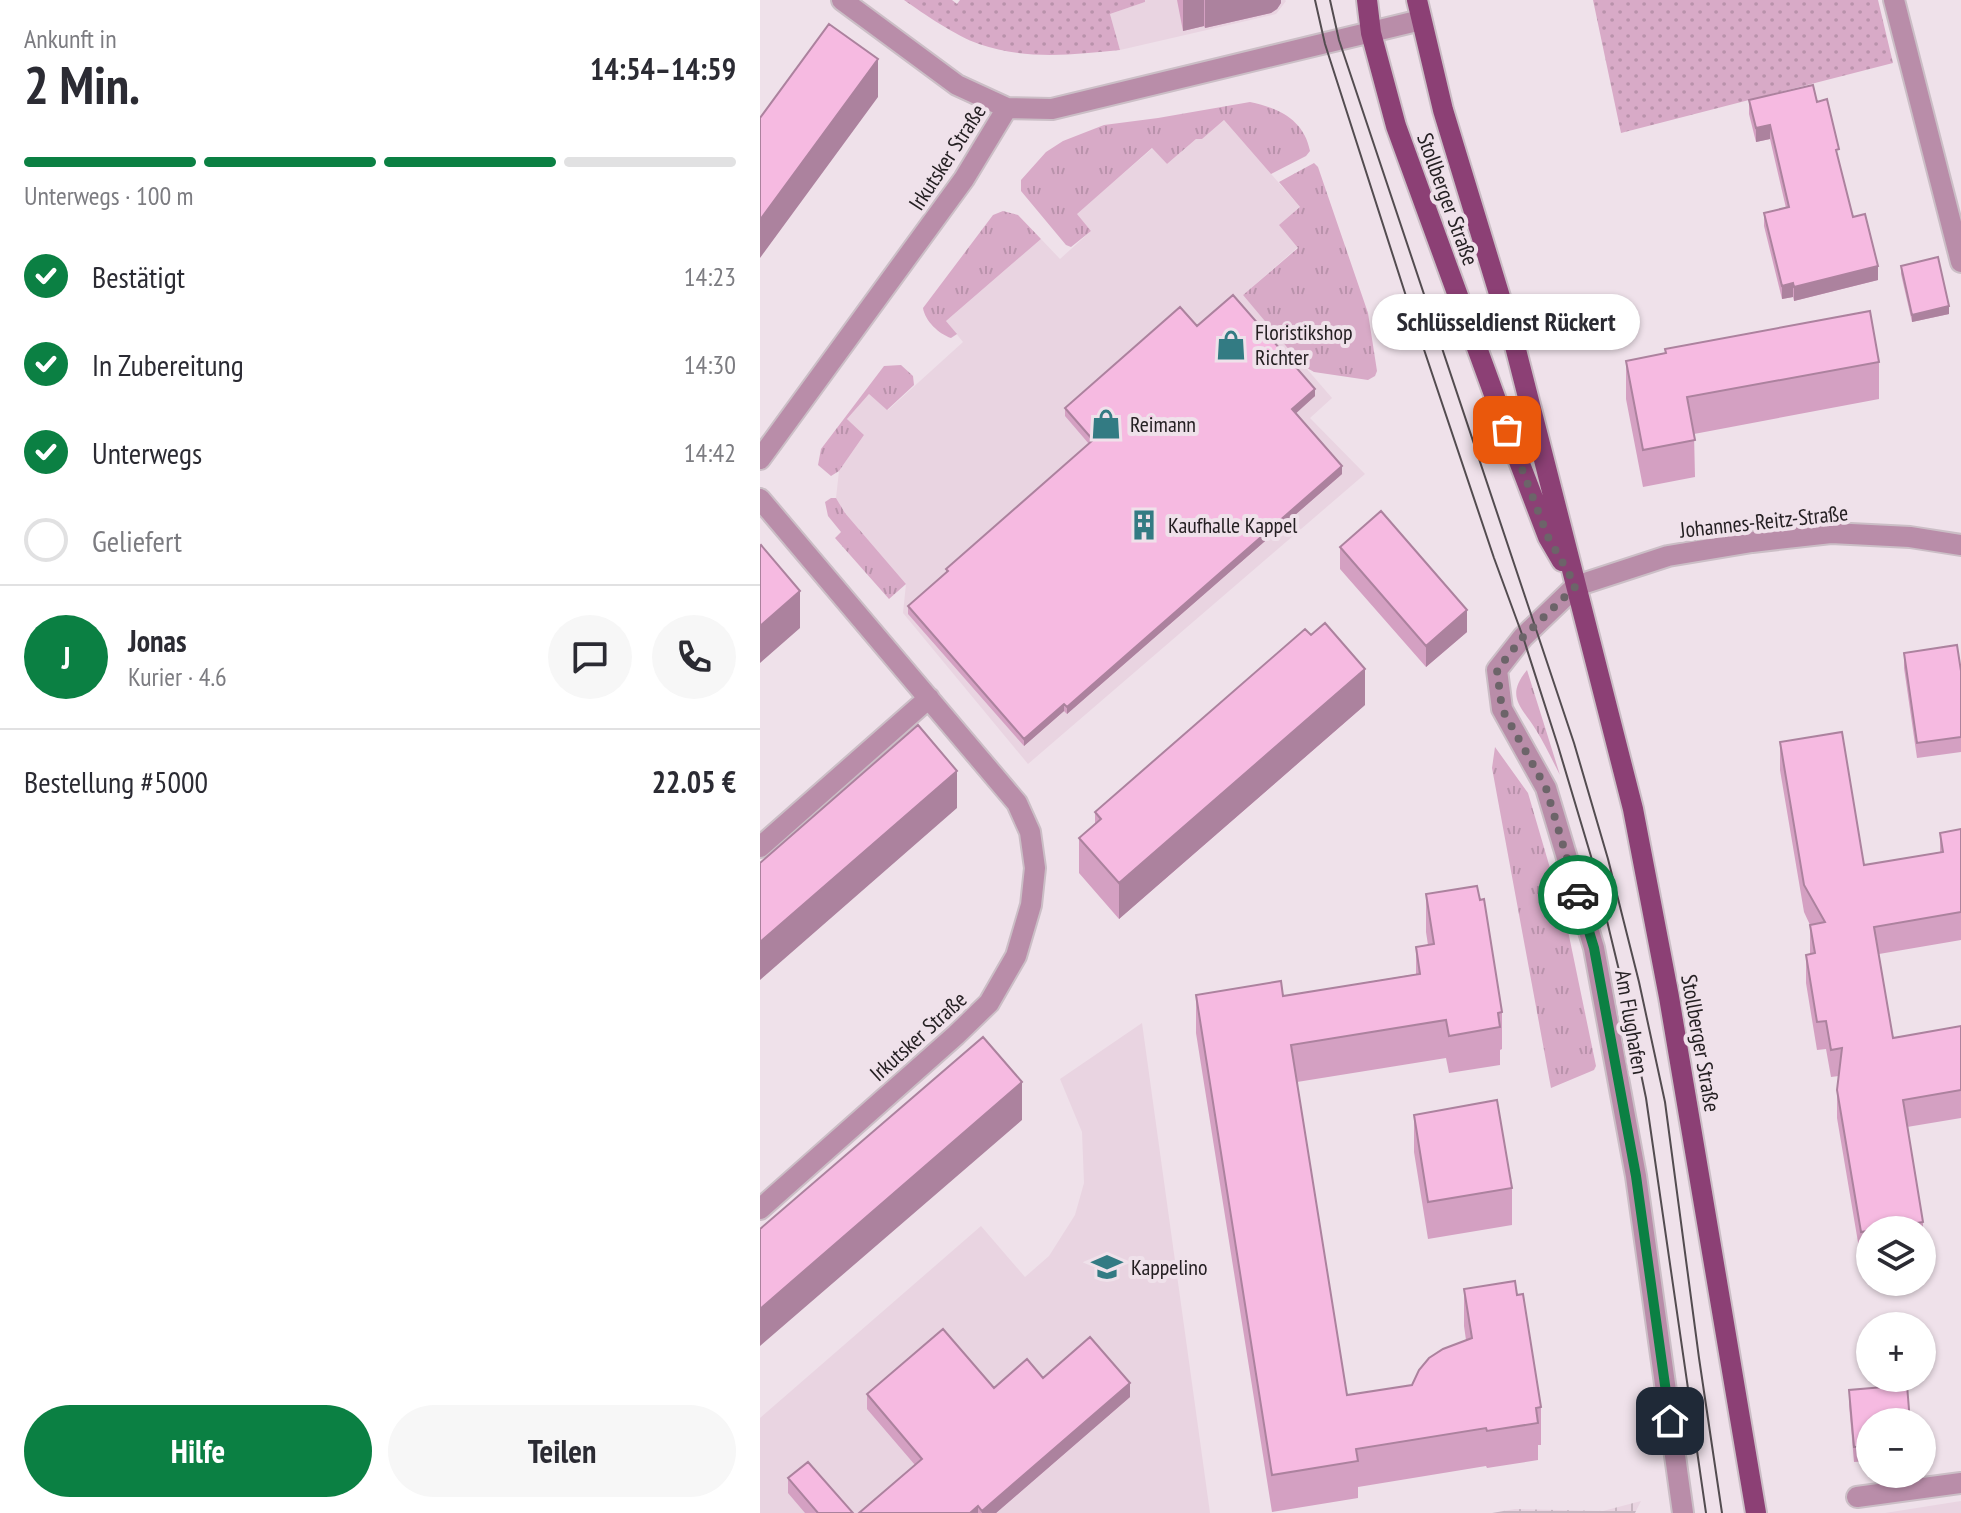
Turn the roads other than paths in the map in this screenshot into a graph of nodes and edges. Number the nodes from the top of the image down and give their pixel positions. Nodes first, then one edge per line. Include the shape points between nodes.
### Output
1 (842, 0) edge
2 (1367, 0) edge
3 (1894, 0) edge
4 (1419, 10) edge
5 (1371, 33) junction
6 (1007, 108) junction
7 (1961, 262) edge
8 (760, 459) edge
9 (760, 499) edge
10 (1961, 545) edge
11 (1576, 586) junction
12 (929, 698) junction
13 (760, 847) edge
14 (760, 1209) edge
15 (1961, 1483) edge
16 (1857, 1497) dead end
17 (1683, 1513) edge
18 (1756, 1513) edge

1 - 6 street via 957,85
2 - 5 main road, Stollberger Straße
3 - 7 street
4 - 5 street, Irkutsker Straße
4 - 11 main road, Stollberger Straße via 1443,110 1515,346
5 - 6 street, Irkutsker Straße via 1060,107
5 - 11 main road, Stollberger Straße via 1396,126 1485,370 1548,537
6 - 8 street, Irkutsker Straße via 956,191
9 - 12 street, Irkutsker Straße
10 - 11 street, Johannes-Reitz-Straße via 1831,533 1668,556
11 - 17 street, Am Flughafen via 1497,670 1500,696 1502,709 1546,788 1594,948 1636,1176
11 - 18 main road, Stollberger Straße via 1636,823
12 - 13 street
12 - 14 street, Irkutsker Straße via 1017,803 1030,832 1035,868 1031,905 1016,956 989,1003
15 - 16 street

